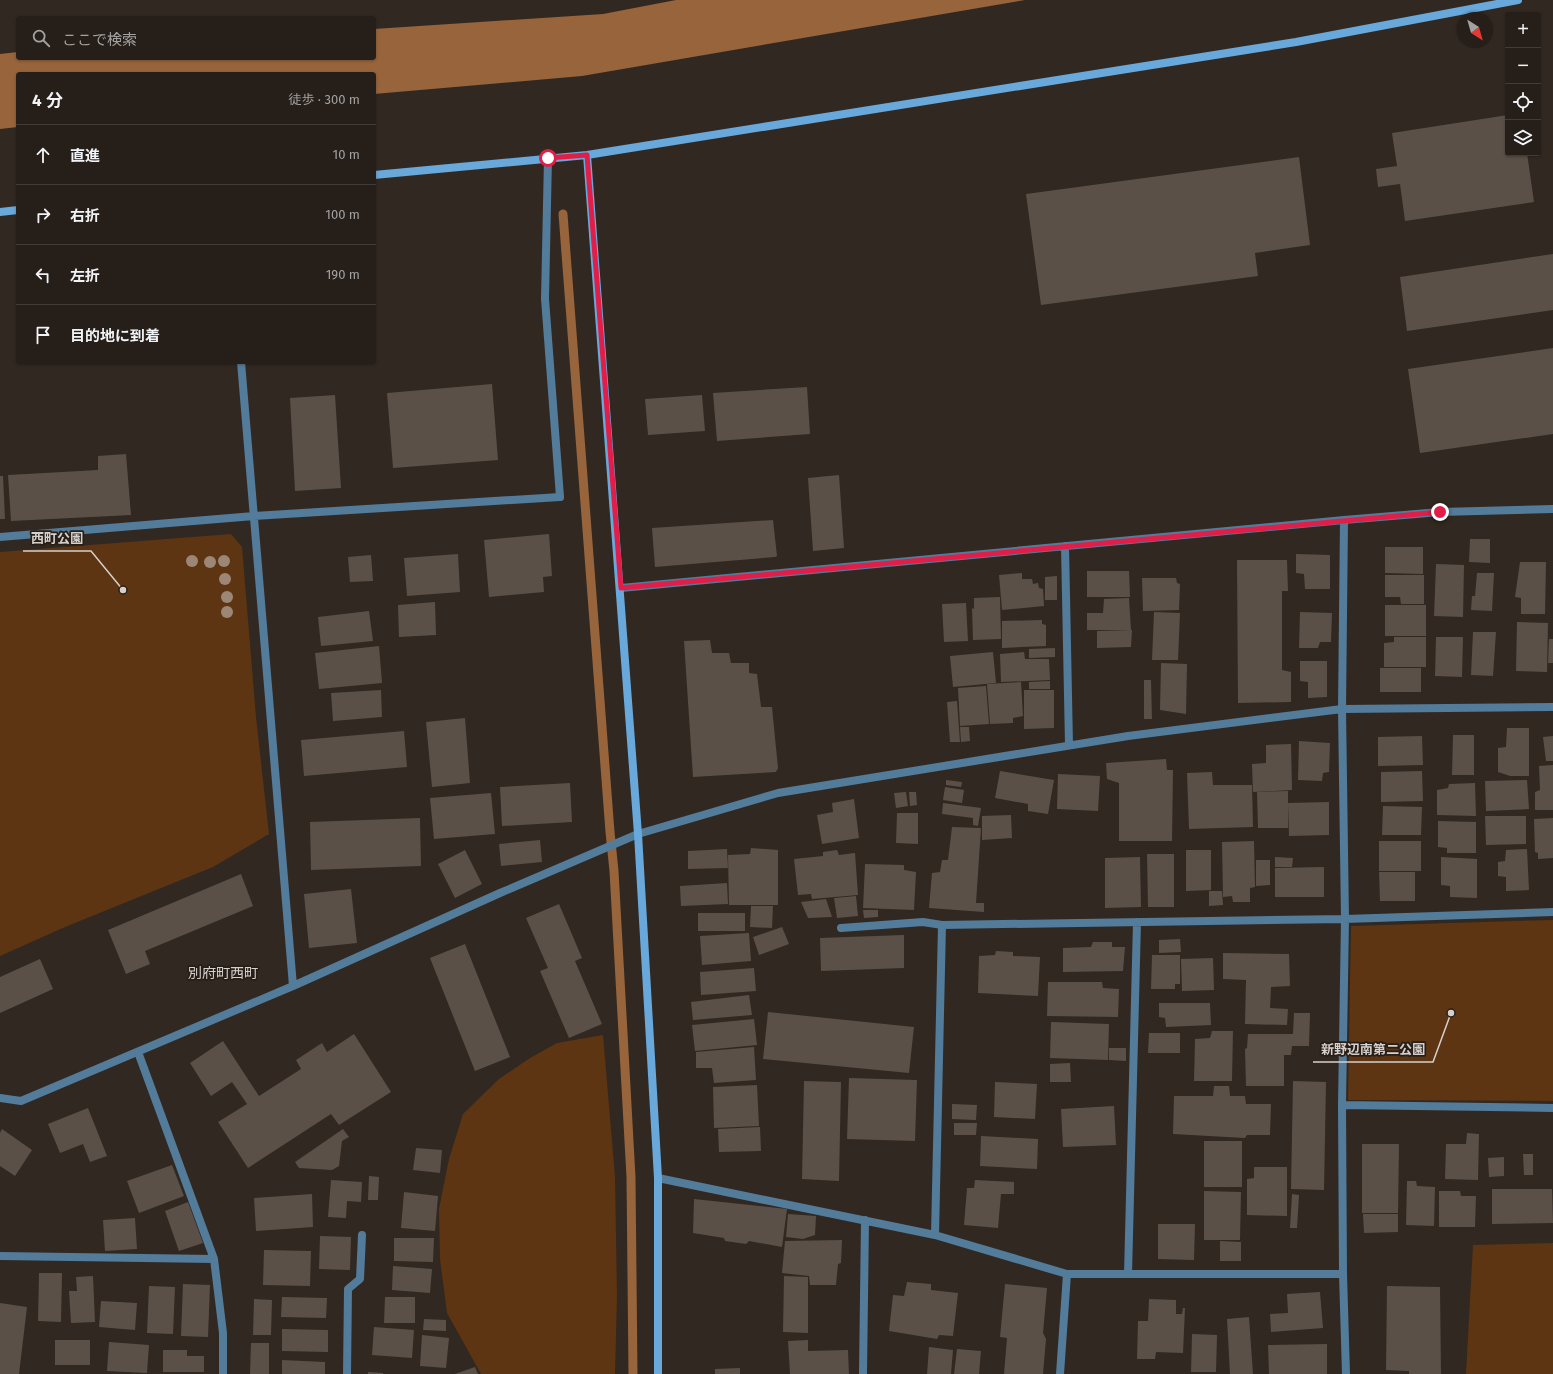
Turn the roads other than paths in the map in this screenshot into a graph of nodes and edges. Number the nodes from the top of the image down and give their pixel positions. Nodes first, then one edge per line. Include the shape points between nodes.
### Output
1 (1518, 0) edge
2 (587, 155) junction
3 (548, 158) junction
4 (376, 175) edge
5 (16, 210) edge
6 (0, 212) edge
7 (241, 364) edge
8 (1553, 509) edge
9 (254, 516) junction
10 (1344, 520) junction
11 (0, 537) edge
12 (1065, 546) junction
13 (621, 588) junction
14 (1553, 707) edge
15 (1342, 709) junction
16 (1069, 746) junction
17 (638, 834) junction
18 (1553, 912) edge
19 (1345, 919) junction
20 (1137, 922) junction
21 (942, 925) junction
22 (841, 928) dead end
23 (294, 986) junction
24 (138, 1052) junction
25 (0, 1098) edge
26 (1342, 1105) junction
27 (1553, 1108) edge
28 (658, 1178) junction
29 (865, 1220) junction
30 (362, 1235) dead end
31 (935, 1235) junction
32 (0, 1256) edge
33 (214, 1259) junction
34 (1066, 1274) junction
35 (1128, 1274) junction
36 (1343, 1274) junction
37 (223, 1374) edge
38 (347, 1374) edge
39 (658, 1374) edge
40 (863, 1374) edge
41 (1060, 1374) edge
42 (1346, 1374) edge

1 - 2 street via 1288,43
2 - 3 street
2 - 13 street
3 - 4 street
3 - 9 street via 545,299 560,498
5 - 6 street
7 - 9 street
8 - 10 street via 1440,512
9 - 11 street
9 - 23 street
10 - 12 street
10 - 15 street
12 - 13 street
12 - 16 street
13 - 17 street
14 - 15 street
15 - 16 street
15 - 19 street
16 - 17 street via 778,793
17 - 23 street
17 - 28 street
18 - 19 street
19 - 20 street
19 - 26 street
20 - 21 street
20 - 35 street
21 - 22 street via 923,922
21 - 31 street
23 - 24 street
24 - 25 street via 21,1101
24 - 33 street
26 - 27 street
26 - 36 street
28 - 29 street
28 - 39 street
29 - 31 street
29 - 40 street
30 - 38 street via 360,1279 348,1289
31 - 34 street
32 - 33 street
33 - 37 street via 223,1333
34 - 35 street
34 - 41 street
35 - 36 street
36 - 42 street

